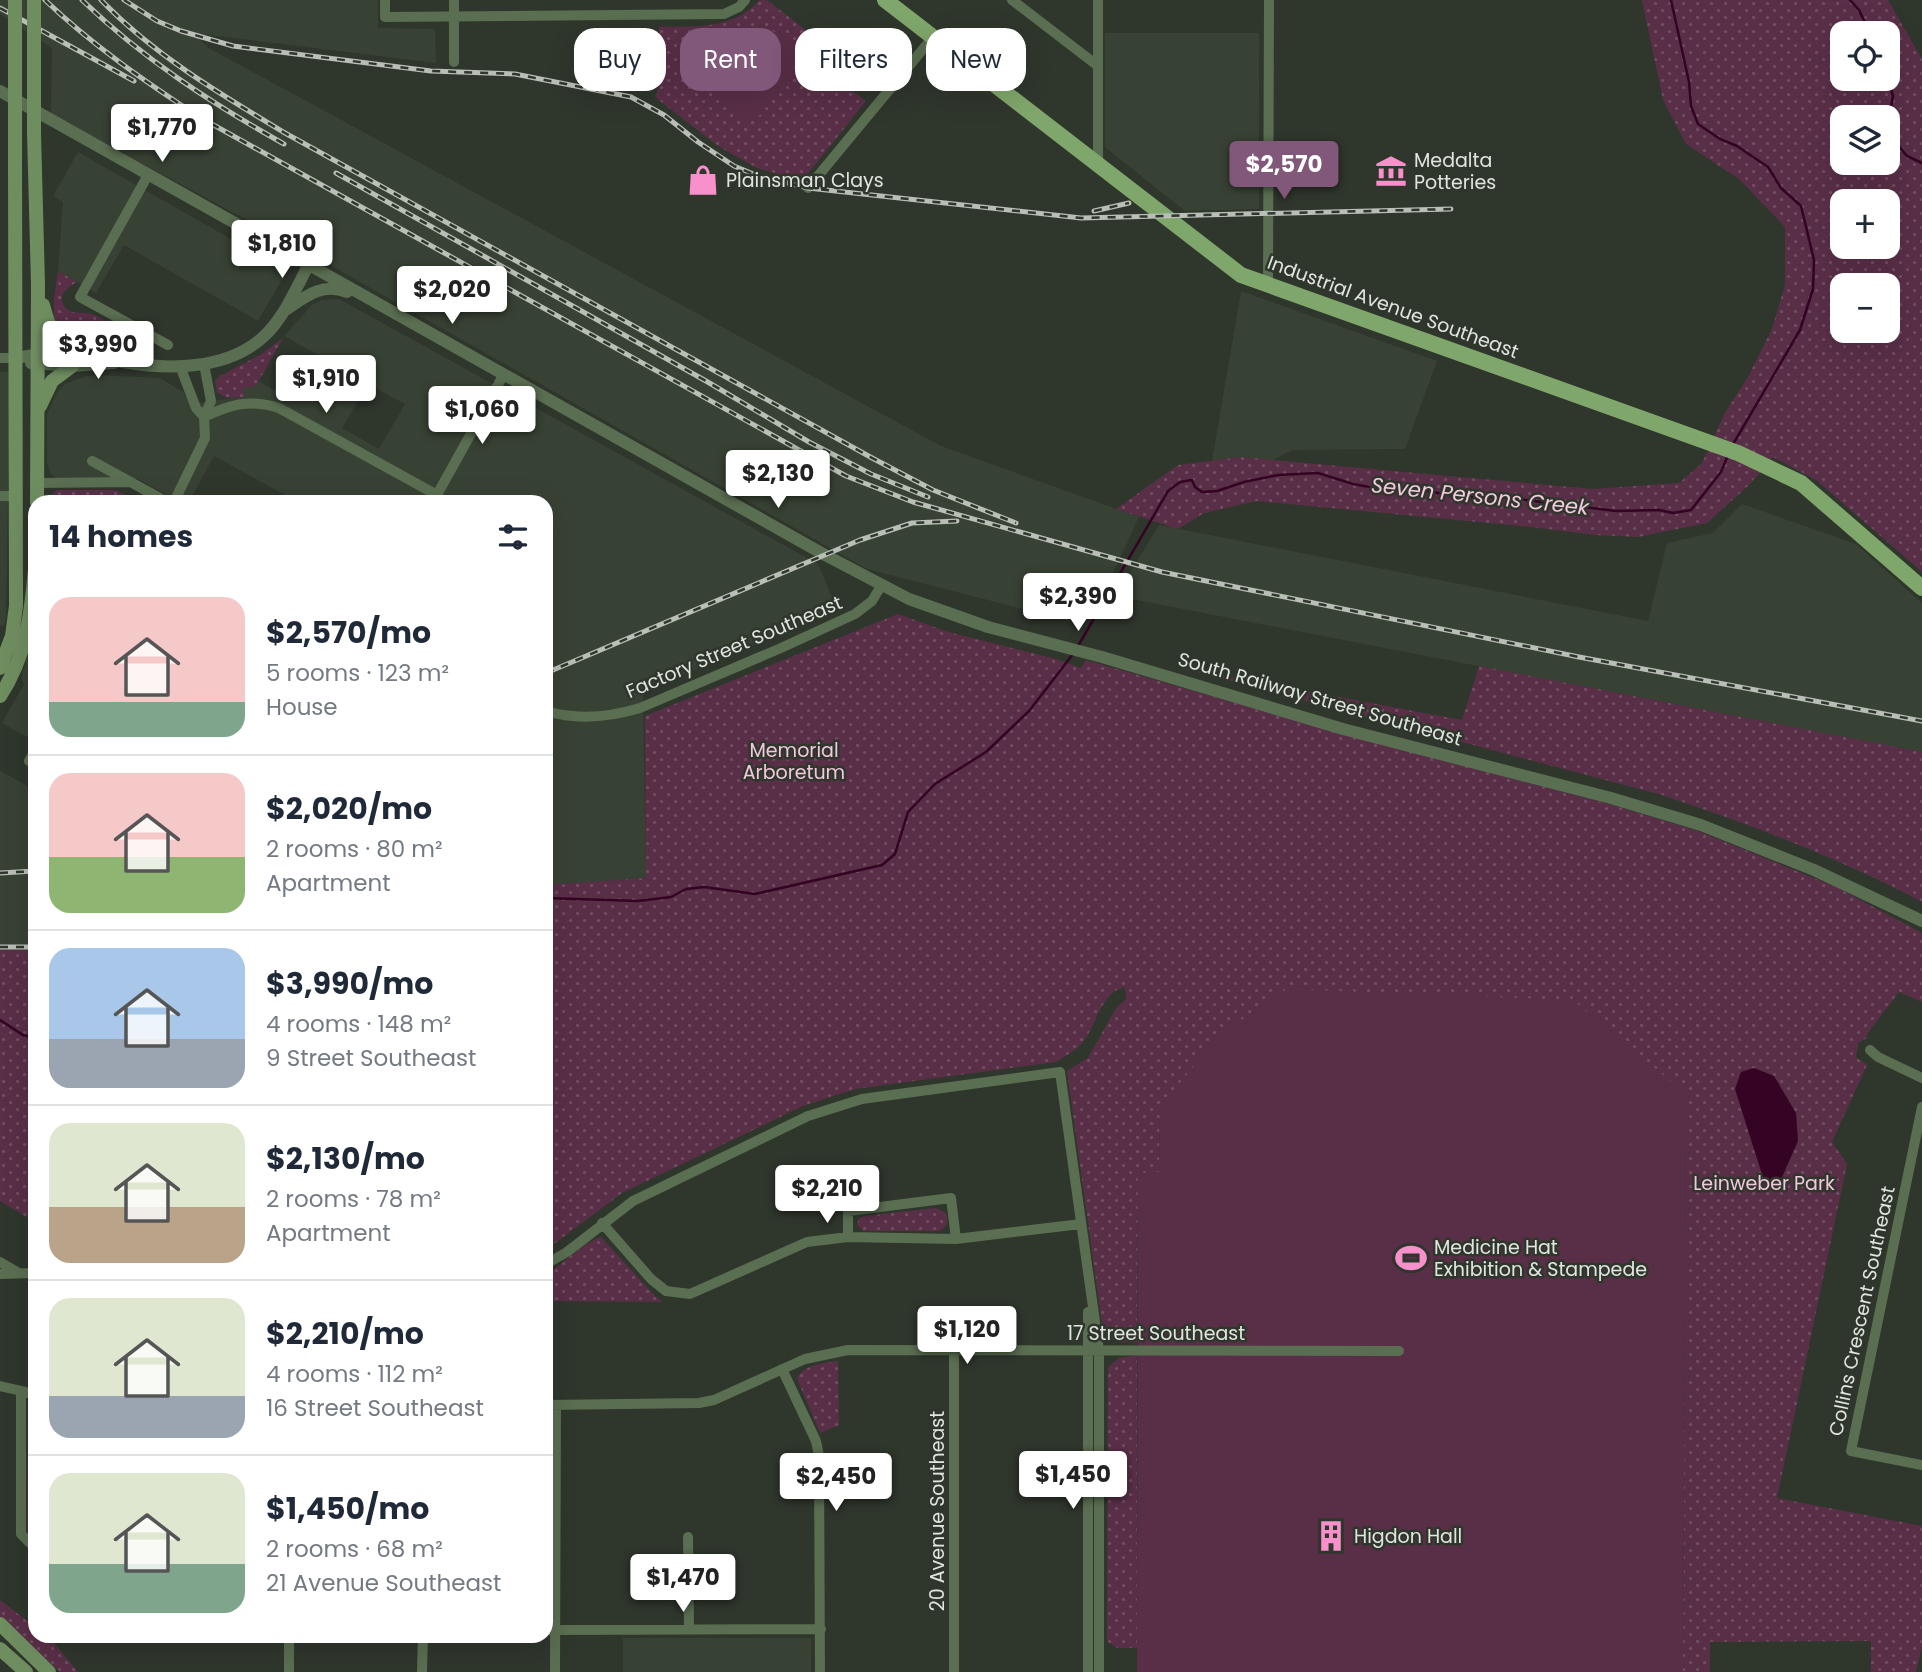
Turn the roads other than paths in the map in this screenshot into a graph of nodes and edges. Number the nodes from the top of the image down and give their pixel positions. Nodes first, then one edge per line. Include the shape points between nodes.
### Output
1 (15, 0) edge
2 (34, 0) edge
3 (385, 0) edge
4 (454, 0) edge
5 (746, 0) edge
6 (885, 0) edge
7 (1012, 0) edge
8 (1098, 0) edge
9 (1269, 0) edge
10 (454, 17) junction
11 (926, 32) edge
12 (926, 45) edge
13 (454, 62) dead end
14 (1098, 66) junction
15 (0, 91) edge
16 (1003, 91) edge
17 (1098, 164) junction
18 (148, 175) junction
19 (808, 188) dead end
20 (309, 266) junction
21 (38, 284) junction
22 (1268, 285) junction
23 (383, 307) junction
24 (284, 311) junction
25 (168, 345) dead end
26 (0, 358) edge
27 (16, 358) junction
28 (37, 359) junction
29 (76, 360) junction
30 (204, 365) junction
31 (180, 366) junction
32 (504, 374) junction
33 (36, 417) junction
34 (204, 417) junction
35 (92, 461) dead end
36 (131, 482) junction
37 (37, 483) junction
38 (37, 495) edge
39 (154, 495) edge
40 (178, 495) edge
41 (428, 495) edge
42 (437, 495) edge
43 (0, 496) edge
44 (16, 496) junction
45 (881, 586) junction
46 (1922, 589) edge
47 (28, 627) edge
48 (6, 635) edge
49 (0, 668) edge
50 (0, 696) edge
51 (553, 712) edge
52 (1922, 921) edge
53 (1870, 1049) dead end
54 (1922, 1078) edge
55 (1922, 1107) edge
56 (602, 1223) junction
57 (1080, 1224) junction
58 (848, 1237) junction
59 (956, 1239) junction
60 (553, 1260) edge
61 (0, 1262) edge
62 (20, 1273) junction
63 (28, 1273) edge
64 (0, 1274) edge
65 (954, 1350) junction
66 (1094, 1350) junction
67 (1399, 1351) dead end
68 (782, 1369) junction
69 (0, 1386) edge
70 (21, 1391) junction
71 (28, 1392) edge
72 (553, 1405) edge
73 (1922, 1465) edge
74 (688, 1536) dead end
75 (28, 1542) edge
76 (0, 1624) edge
77 (688, 1629) junction
78 (821, 1629) junction
79 (553, 1630) edge
80 (289, 1643) edge
81 (423, 1643) edge
82 (552, 1643) edge
83 (0, 1649) edge
84 (26, 1672) edge
85 (49, 1672) edge
86 (289, 1672) edge
87 (422, 1672) edge
88 (555, 1672) edge
89 (820, 1672) edge
90 (954, 1672) edge
91 (1088, 1672) edge
92 (1099, 1672) edge

1 - 27 main road, bridge
2 - 21 main road, bridge
3 - 10 street via 385,17
4 - 10 street
5 - 10 street via 724,14
6 - 11 main road, Industrial Avenue Southeast
7 - 14 street
8 - 14 street
9 - 22 street
10 - 13 street
12 - 19 street
14 - 17 street
15 - 18 street, South Railway Street Southeast
16 - 17 main road, Industrial Avenue Southeast
17 - 22 main road, Industrial Avenue Southeast via 1241,275
18 - 20 street, South Railway Street Southeast
18 - 25 street via 80,297
20 - 23 street, South Railway Street Southeast
20 - 24 street
21 - 28 main road
21 - 29 main road via 51,331
22 - 46 main road, Industrial Avenue Southeast via 1738,453 1801,483
23 - 24 street via 326,288
23 - 32 street, South Railway Street Southeast
24 - 30 street via 262,339 226,359
26 - 27 street
27 - 28 street
27 - 44 main road
28 - 29 street
28 - 33 main road
29 - 31 street
29 - 33 main road via 48,385
30 - 31 street
30 - 34 street via 211,401
31 - 34 street
32 - 42 street
32 - 45 street, South Railway Street Southeast
33 - 37 main road
34 - 40 street via 202,446
34 - 41 street via 231,405 279,408
35 - 36 street
36 - 37 street
36 - 39 street
37 - 38 main road
43 - 44 street
44 - 48 main road via 16,606
45 - 51 street, Factory Street Southeast via 868,606 855,614 640,708 587,716
45 - 52 street, South Railway Street Southeast via 940,611 1343,729 1701,825
47 - 50 main road via 18,663
48 - 49 main road
53 - 54 street
55 - 73 street, Collins Crescent Southeast via 1851,1451
56 - 57 street via 634,1201 808,1116 862,1099 1060,1072
56 - 58 street via 651,1279 666,1291 690,1294 807,1242
56 - 60 street
57 - 59 street
57 - 66 street
58 - 59 street
58 - 59 street via 848,1211 951,1198
61 - 62 street
62 - 63 street
62 - 64 street
65 - 66 street, 17 Street Southeast
65 - 68 street, 17 Street Southeast via 848,1350 814,1356
65 - 90 street, 20 Avenue Southeast
66 - 67 street, 17 Street Southeast
66 - 91 street
66 - 92 street
68 - 72 street, 17 Street Southeast via 699,1403
68 - 78 street via 819,1456
69 - 70 street
70 - 71 street
70 - 75 street via 21,1535
74 - 77 street
76 - 85 main road
77 - 78 street
77 - 79 street
78 - 89 street
80 - 86 street
81 - 87 street
82 - 88 street
83 - 84 main road

